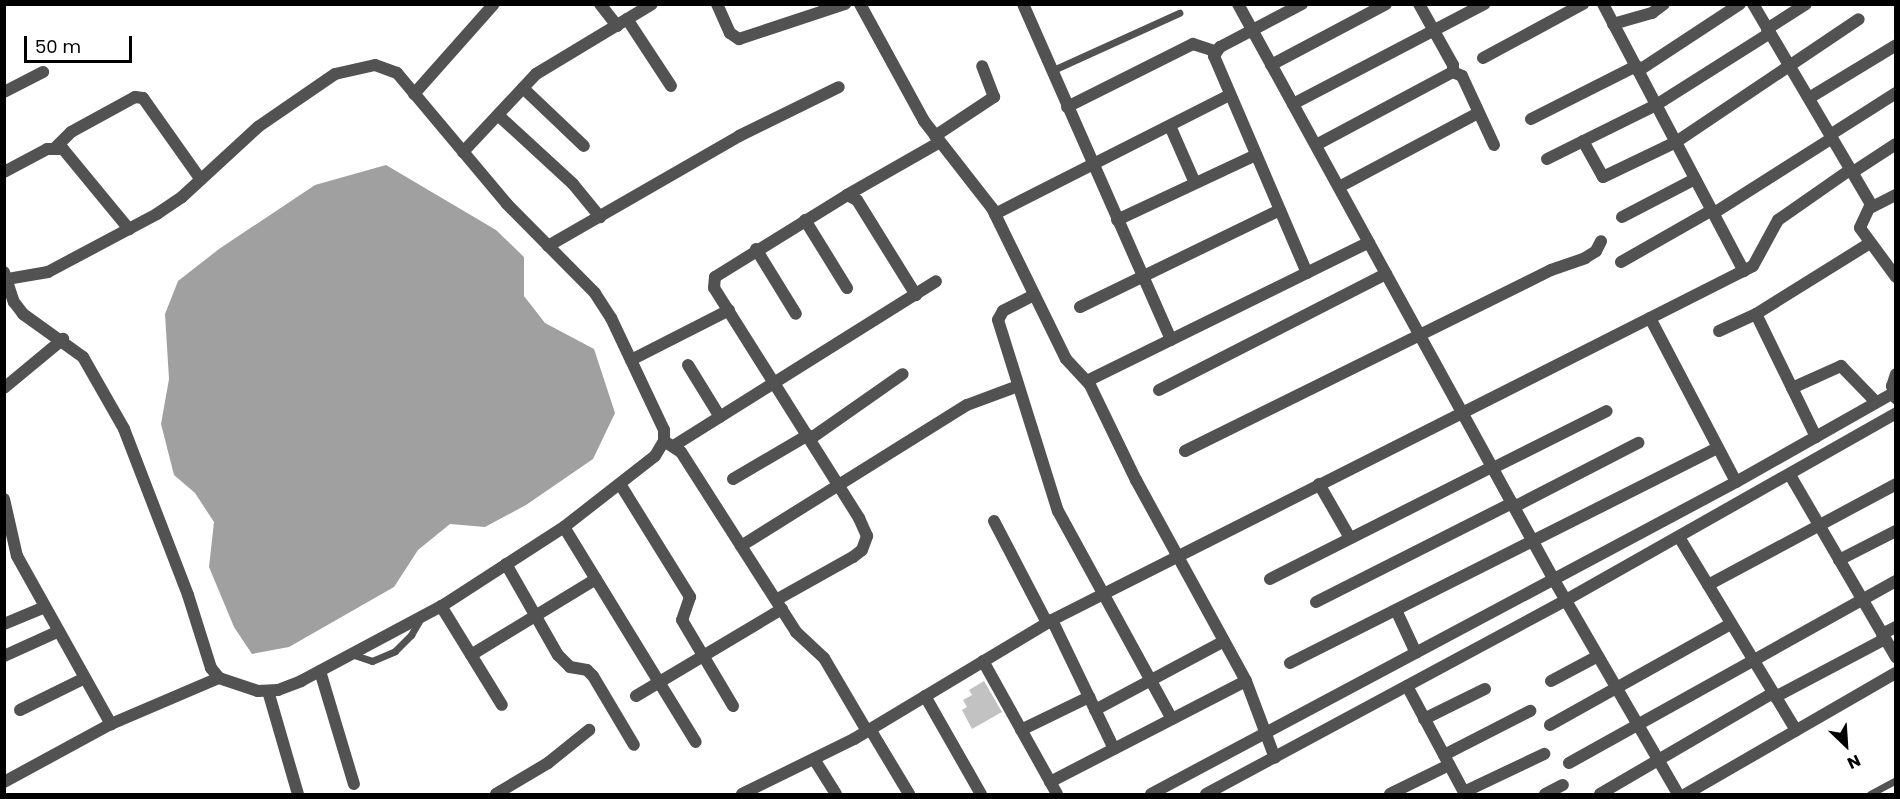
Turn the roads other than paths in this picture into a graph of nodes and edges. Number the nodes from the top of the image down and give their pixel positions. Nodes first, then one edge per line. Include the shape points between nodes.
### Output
1 (494, 4) edge
2 (600, 4) edge
3 (652, 4) edge
4 (717, 4) edge
5 (845, 4) edge
6 (860, 4) edge
7 (1239, 4) edge
8 (1302, 4) edge
9 (1386, 4) edge
10 (1419, 4) edge
11 (1484, 4) edge
12 (1583, 4) edge
13 (1603, 4) edge
14 (1664, 4) edge
15 (1740, 4) edge
16 (1753, 4) edge
17 (1806, 4) edge
18 (1023, 5) edge
19 (1179, 14) dead end
20 (1859, 19) dead end
21 (622, 22) junction
22 (1613, 24) junction
23 (1253, 30) junction
24 (1434, 31) junction
25 (1768, 31) junction
26 (1896, 45) edge
27 (1215, 51) junction
28 (1483, 58) dead end
29 (1271, 65) junction
30 (1789, 65) junction
31 (982, 66) dead end
32 (1637, 69) junction
33 (1051, 71) junction
34 (43, 72) dead end
35 (1453, 72) junction
36 (671, 86) dead end
37 (839, 87) dead end
38 (523, 88) junction
39 (4, 92) edge
40 (1896, 93) edge
41 (414, 94) junction
42 (1230, 95) junction
43 (1809, 98) junction
44 (1293, 104) junction
45 (1656, 105) junction
46 (1067, 107) junction
47 (1478, 113) junction
48 (498, 115) junction
49 (1531, 119) dead end
50 (1170, 126) junction
51 (1831, 136) junction
52 (938, 139) junction
53 (1583, 141) junction
54 (1676, 142) junction
55 (1896, 144) edge
56 (1316, 145) junction
57 (1494, 145) dead end
58 (584, 146) dead end
59 (56, 147) junction
60 (463, 152) junction
61 (1256, 155) junction
62 (1547, 159) dead end
63 (1093, 165) junction
64 (1852, 171) junction
65 (4, 172) edge
66 (1695, 179) junction
67 (201, 180) junction
68 (1195, 183) junction
69 (1339, 187) junction
70 (847, 195) junction
71 (1896, 195) edge
72 (1872, 207) junction
73 (1280, 210) junction
74 (1713, 212) junction
75 (995, 214) junction
76 (600, 217) junction
77 (1622, 217) dead end
78 (805, 219) junction
79 (1117, 220) junction
80 (129, 229) junction
81 (1601, 241) dead end
82 (1369, 242) junction
83 (1870, 243) junction
84 (548, 246) junction
85 (756, 249) junction
86 (1621, 262) dead end
87 (1744, 271) junction
88 (1307, 273) junction
89 (1386, 274) junction
90 (6, 275) edge
91 (1142, 277) junction
92 (1896, 277) edge
93 (936, 281) dead end
94 (847, 288) dead end
95 (916, 295) junction
96 (1034, 295) junction
97 (1080, 307) dead end
98 (729, 310) junction
99 (1756, 314) junction
100 (796, 315) dead end
101 (1650, 318) junction
102 (1719, 331) dead end
103 (1420, 336) junction
104 (63, 339) junction
105 (1171, 340) junction
106 (631, 360) junction
107 (688, 365) dead end
108 (903, 374) dead end
109 (1896, 374) edge
110 (1087, 381) junction
111 (775, 383) junction
112 (1018, 386) junction
113 (4, 388) edge
114 (1792, 388) junction
115 (1159, 390) dead end
116 (1894, 395) edge
117 (1876, 402) junction
118 (1461, 411) junction
119 (1607, 411) dead end
120 (1896, 413) edge
121 (720, 417) junction
122 (809, 437) junction
123 (1816, 437) junction
124 (670, 443) junction
125 (1638, 443) dead end
126 (1717, 448) junction
127 (1185, 451) dead end
128 (1492, 468) junction
129 (1790, 475) junction
130 (733, 479) dead end
131 (1736, 482) junction
132 (620, 483) junction
133 (1319, 484) junction
134 (1896, 484) edge
135 (840, 486) junction
136 (4, 498) edge
137 (1513, 505) junction
138 (994, 521) dead end
139 (1819, 525) junction
140 (564, 527) junction
141 (1896, 531) edge
142 (1679, 537) junction
143 (1350, 538) junction
144 (1532, 540) junction
145 (741, 546) junction
146 (1177, 556) junction
147 (1839, 560) junction
148 (506, 564) junction
149 (596, 579) junction
150 (1270, 579) dead end
151 (1554, 580) junction
152 (1896, 581) edge
153 (1708, 585) junction
154 (1103, 594) junction
155 (1862, 599) junction
156 (1566, 600) junction
157 (1316, 602) dead end
158 (779, 605) junction
159 (441, 606) junction
160 (45, 607) junction
161 (1396, 610) junction
162 (535, 615) junction
163 (422, 616) junction
164 (1049, 622) junction
165 (4, 624) edge
166 (1731, 624) junction
167 (1896, 627) edge
168 (59, 632) junction
169 (1883, 636) junction
170 (1224, 641) junction
171 (1416, 653) junction
172 (351, 654) junction
173 (471, 655) junction
174 (703, 656) junction
175 (4, 657) edge
176 (1598, 657) junction
177 (1896, 657) edge
178 (1753, 660) junction
179 (983, 661) junction
180 (1290, 663) dead end
181 (320, 671) junction
182 (1896, 673) edge
183 (86, 678) junction
184 (219, 678) junction
185 (1151, 681) junction
186 (1246, 681) junction
187 (1551, 681) dead end
188 (660, 682) junction
189 (1407, 686) junction
190 (1485, 689) dead end
191 (1617, 689) junction
192 (268, 691) junction
193 (1774, 695) junction
194 (636, 696) dead end
195 (925, 696) junction
196 (1089, 697) junction
197 (502, 705) dead end
198 (733, 706) dead end
199 (20, 710) dead end
200 (1095, 710) junction
201 (1530, 711) dead end
202 (1172, 719) junction
203 (1424, 719) junction
204 (111, 724) junction
205 (1550, 724) dead end
206 (1639, 727) junction
207 (589, 730) dead end
208 (869, 730) junction
209 (1021, 730) junction
210 (1796, 730) junction
211 (1266, 732) junction
212 (696, 742) dead end
213 (634, 745) dead end
214 (1114, 749) junction
215 (1544, 754) dead end
216 (1275, 758) junction
217 (814, 759) junction
218 (1447, 760) junction
219 (1658, 761) junction
220 (1569, 763) dead end
221 (1896, 780) edge
222 (4, 782) edge
223 (1050, 782) junction
224 (354, 784) dead end
225 (1563, 785) dead end
226 (767, 789) edge
227 (1211, 793) edge
228 (1465, 793) edge
229 (298, 795) edge
230 (496, 795) edge
231 (742, 795) edge
232 (836, 795) edge
233 (909, 795) edge
234 (981, 795) edge
235 (1057, 795) edge
236 (1151, 795) edge
237 (1390, 795) edge
238 (1545, 795) edge
239 (1600, 795) edge
240 (1678, 795) edge
241 (1686, 795) edge
242 (1870, 795) edge

1 - 41 street
2 - 21 street
3 - 21 street
4 - 5 street via 730,33 739,39
6 - 52 street
7 - 23 street
8 - 23 street
9 - 29 street
10 - 24 street
11 - 24 street
12 - 28 street
13 - 22 street
14 - 22 street via 1652,13
15 - 32 street
16 - 25 street
17 - 25 street
18 - 33 street
19 - 33 lane
20 - 30 street
21 - 36 street
21 - 38 street via 543,69
22 - 32 street
23 - 27 street
23 - 29 street
24 - 35 street
24 - 44 street
25 - 30 street
25 - 45 street
26 - 43 street
27 - 42 street
27 - 46 street via 1193,44
29 - 44 street
30 - 43 street
30 - 54 street
31 - 52 street via 994,97
32 - 45 street
32 - 49 street
33 - 46 street
34 - 39 street
35 - 47 street via 1462,76
35 - 56 street
37 - 76 street via 739,136
38 - 48 street
38 - 58 street
40 - 51 street
41 - 60 street
41 - 67 street via 397,73 375,65 335,74 258,127
42 - 50 street
42 - 61 street
43 - 51 street
44 - 56 street
45 - 53 street
45 - 54 street
46 - 63 street
47 - 57 street
47 - 69 street
48 - 60 street
48 - 76 street via 573,184
50 - 63 street
50 - 68 street
51 - 64 street
51 - 74 street
52 - 70 street
52 - 75 street
53 - 54 street via 1603,177
53 - 62 street
54 - 66 street
55 - 64 street
56 - 69 street
59 - 65 street
59 - 67 street via 71,132 135,97 143,98
59 - 80 street via 63,149
60 - 84 street
61 - 68 street
61 - 73 street
63 - 75 street
63 - 79 street
64 - 72 street
64 - 87 street via 1778,220 1758,261
66 - 74 street
66 - 77 street
67 - 80 street via 166,209
68 - 79 street
69 - 82 street
70 - 78 street
70 - 95 street via 857,200
71 - 72 street
72 - 83 street via 1860,224
73 - 88 street
73 - 91 street
74 - 86 street
74 - 87 street
75 - 96 street
76 - 84 street
78 - 85 street
78 - 94 street
79 - 91 street
80 - 90 street via 48,272
81 - 103 street via 1596,251 1585,258 1551,270
82 - 88 street
82 - 89 street
83 - 92 street
83 - 99 street
84 - 106 street via 594,293
85 - 98 street via 715,277 714,288
85 - 100 street
87 - 101 street
88 - 105 street
89 - 103 street
89 - 115 street
90 - 104 street via 14,302 23,314
91 - 97 street
91 - 105 street
93 - 95 street
95 - 111 street
96 - 110 street via 1066,359
96 - 112 street via 999,315
98 - 106 street
98 - 111 street
99 - 102 street
99 - 114 street
101 - 118 street
101 - 126 street
103 - 118 street
103 - 127 street
104 - 113 street
104 - 184 street via 83,357 124,429 188,595 203,650
105 - 110 street
106 - 124 street
107 - 121 street
108 - 122 street
109 - 116 street
110 - 146 street
111 - 121 street
111 - 122 street
112 - 135 street via 967,405
112 - 154 street via 1058,511
114 - 117 street via 1841,366
114 - 123 street
116 - 117 street
117 - 123 street
118 - 128 street
118 - 133 street
119 - 128 street
120 - 129 street
121 - 124 street
122 - 130 street
122 - 135 street
123 - 131 street
124 - 132 street
124 - 145 street
125 - 137 street
126 - 131 street
126 - 144 street
128 - 137 street
128 - 143 street
129 - 139 street
129 - 142 street
131 - 151 street
132 - 140 street
132 - 174 street via 690,597 681,617
133 - 143 street
133 - 146 street
134 - 139 street
135 - 145 street
135 - 158 street via 864,527 867,536 862,549
136 - 160 street via 17,556
137 - 144 street
137 - 157 street
138 - 164 street
139 - 147 street
139 - 153 street
140 - 148 street
140 - 149 street
141 - 147 street
142 - 153 street
142 - 156 street
143 - 150 street
144 - 151 street
144 - 161 street
145 - 158 street
146 - 154 street
146 - 170 street
147 - 155 street
148 - 159 street
148 - 162 street
149 - 162 street
149 - 188 street
151 - 156 street
151 - 171 street
152 - 155 street
153 - 166 street
154 - 164 street
154 - 185 street
155 - 169 street
155 - 178 street
156 - 176 street
156 - 189 street
158 - 174 street
158 - 208 street via 796,632 824,658
159 - 163 street
159 - 173 street
160 - 165 street
160 - 168 street
161 - 171 street
161 - 180 street
162 - 173 street
162 - 213 street via 564,662 593,676
163 - 172 street
163 - 172 lane via 395,651 372,661
164 - 179 street
164 - 196 street
166 - 178 street
166 - 191 street
167 - 169 street
168 - 175 street
168 - 183 street
169 - 177 street
169 - 193 street
170 - 185 street
170 - 186 street
171 - 211 street
172 - 181 street
173 - 197 street
174 - 188 street
174 - 198 street
176 - 187 street
176 - 191 street
178 - 193 street
178 - 206 street
179 - 195 street
179 - 209 street
181 - 192 street
181 - 224 street
182 - 210 street
183 - 199 street
183 - 204 street
184 - 192 street via 258,692
184 - 204 street
185 - 200 street
185 - 202 street
186 - 202 street
186 - 211 street
188 - 194 street
188 - 212 street
189 - 203 street
189 - 216 street
190 - 203 street
191 - 205 street
191 - 206 street
192 - 229 street
193 - 210 street
193 - 219 street
195 - 208 street
195 - 234 street
196 - 200 street
196 - 209 street
200 - 214 street
201 - 218 street
202 - 214 street
203 - 218 street
204 - 222 street
206 - 219 street
206 - 220 street
207 - 230 street via 548,763
208 - 217 street
208 - 233 street
209 - 223 street
210 - 241 street
211 - 216 street
211 - 236 street
214 - 223 street
215 - 228 street
216 - 227 street
217 - 226 street
217 - 232 street
218 - 228 street
218 - 237 street
219 - 239 street
219 - 240 street
221 - 242 lane
223 - 235 street
225 - 238 street
226 - 231 street

